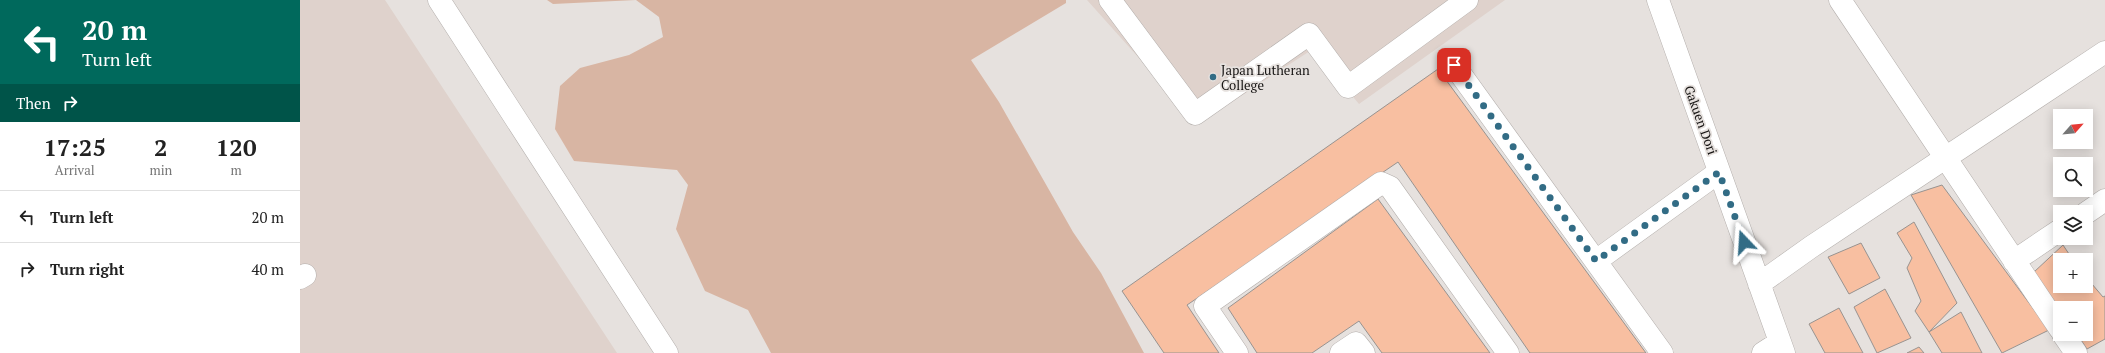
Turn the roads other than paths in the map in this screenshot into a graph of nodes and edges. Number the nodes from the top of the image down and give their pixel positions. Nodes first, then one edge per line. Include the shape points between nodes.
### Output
1 (439, 0) edge
2 (1110, 0) edge
3 (1467, 0) edge
4 (1658, 0) edge
5 (1840, 0) edge
6 (2105, 52) edge
7 (1454, 65) dead end
8 (1946, 159) junction
9 (1719, 172) junction
10 (2105, 200) edge
11 (2093, 208) edge
12 (2053, 235) edge
13 (1596, 261) junction
14 (2014, 261) junction
15 (1759, 284) junction
16 (2053, 319) edge
17 (2068, 341) edge
18 (1776, 349) edge
19 (667, 353) edge
20 (1237, 353) edge
21 (1341, 353) edge
22 (1364, 353) edge
23 (1508, 353) edge
24 (1662, 353) edge
25 (2076, 353) edge

1 - 19 street
2 - 3 street via 1195,114 1308,34 1348,87
4 - 9 street, Gakuen Dori
5 - 8 street
6 - 8 street
7 - 13 street
8 - 14 street
8 - 15 street
9 - 13 street
9 - 15 street, Gakuen Dori
10 - 11 street
12 - 14 street
13 - 24 street
14 - 16 street
15 - 18 street, Gakuen Dori
17 - 25 street
20 - 23 street via 1205,306 1381,182 1390,188
21 - 22 street via 1356,343

